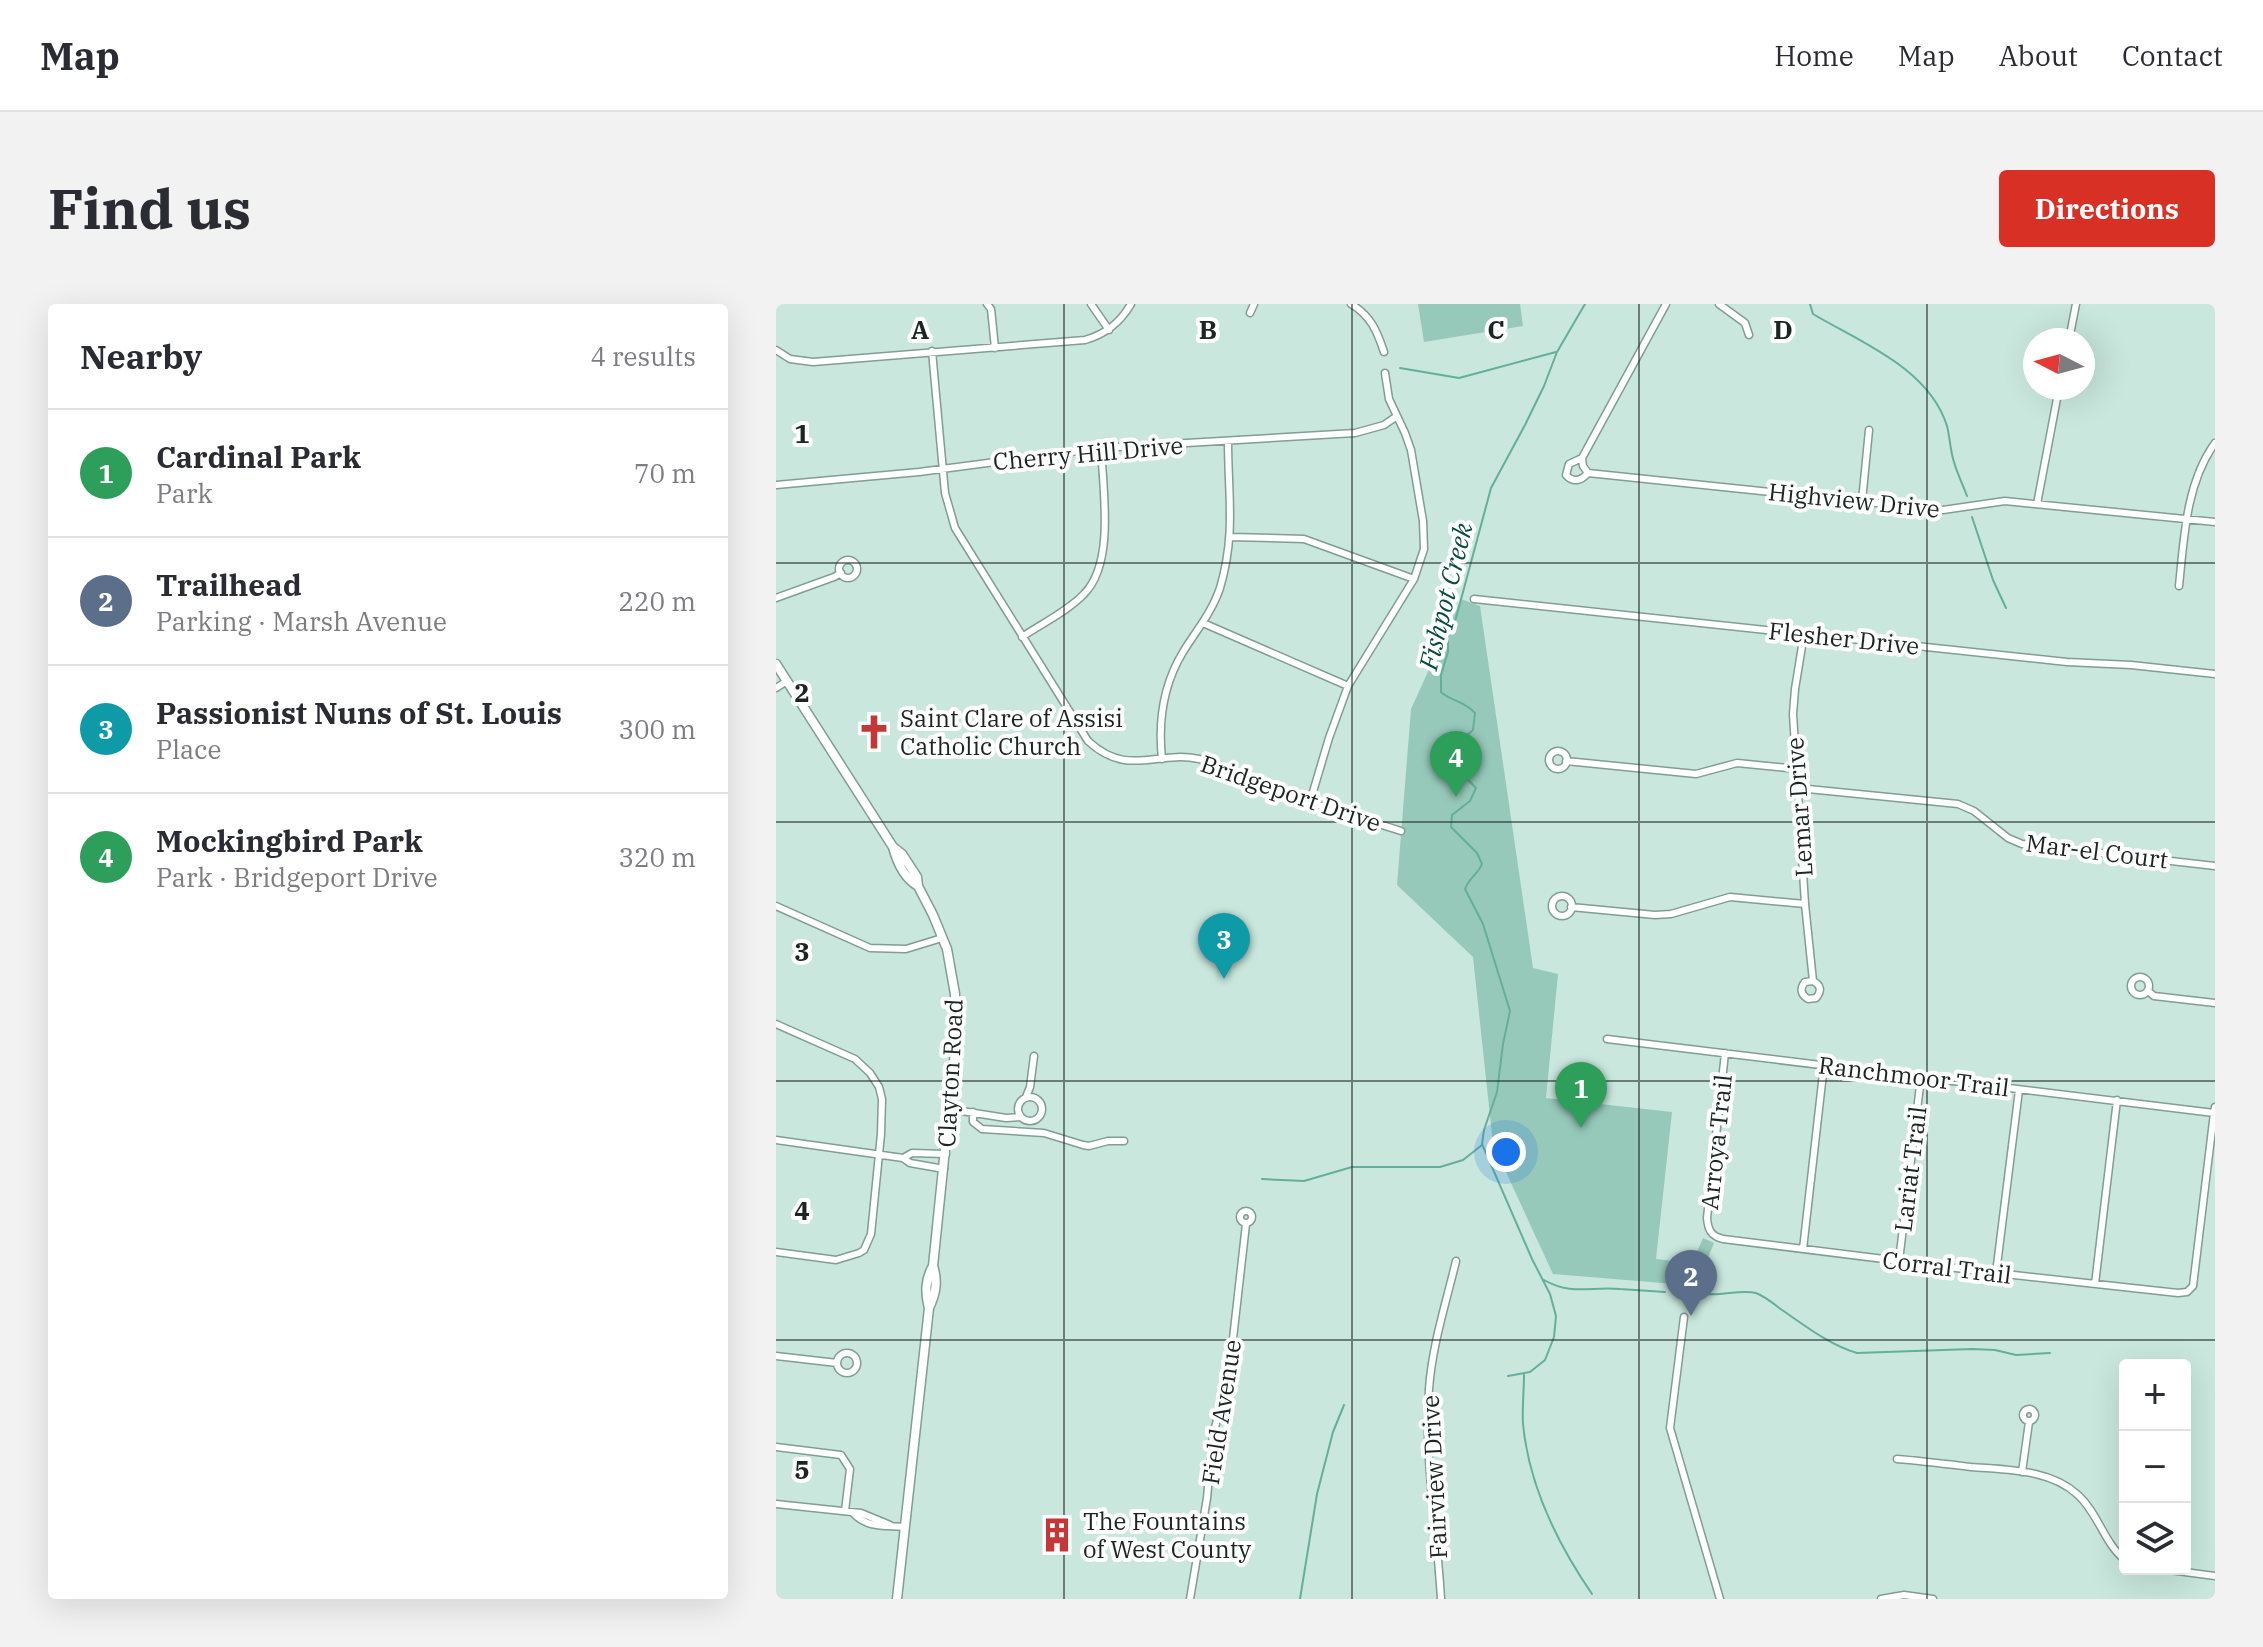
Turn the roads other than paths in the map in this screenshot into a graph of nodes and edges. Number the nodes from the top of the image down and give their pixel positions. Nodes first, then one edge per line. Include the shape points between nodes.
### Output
1 (987, 304) edge
2 (1091, 304) edge
3 (1131, 304) edge
4 (1254, 304) edge
5 (1351, 304) edge
6 (1666, 304) edge
7 (1719, 304) edge
8 (2076, 304) edge
9 (1250, 313) dead end
10 (2071, 328) edge
11 (1109, 330) junction
12 (1749, 335) dead end
13 (995, 348) junction
14 (776, 350) edge
15 (932, 351) junction
16 (1384, 352) dead end
17 (1385, 373) dead end
18 (2057, 400) edge
19 (1397, 416) junction
20 (1869, 430) dead end
21 (1228, 441) junction
22 (2215, 443) edge
23 (1101, 448) junction
24 (1582, 458) junction
25 (942, 468) junction
26 (1588, 473) junction
27 (776, 485) edge
28 (1862, 501) junction
29 (2037, 504) junction
30 (2186, 519) junction
31 (2215, 522) edge
32 (1231, 537) junction
33 (841, 573) dead end
34 (1414, 579) junction
35 (2179, 586) dead end
36 (776, 598) edge
37 (1474, 599) dead end
38 (1203, 623) junction
39 (1804, 634) junction
40 (1022, 637) junction
41 (776, 664) edge
42 (2215, 674) edge
43 (787, 681) junction
44 (1348, 686) junction
45 (776, 688) edge
46 (1162, 759) junction
47 (1566, 761) dead end
48 (1797, 769) junction
49 (1798, 788) junction
50 (1310, 802) junction
51 (1401, 831) dead end
52 (2215, 866) edge
53 (1805, 904) junction
54 (776, 906) edge
55 (1571, 907) dead end
56 (942, 938) junction
57 (1813, 981) dead end
58 (2148, 991) dead end
59 (2215, 1003) edge
60 (776, 1024) edge
61 (1607, 1039) dead end
62 (1725, 1053) junction
63 (1034, 1056) dead end
64 (1824, 1065) junction
65 (1921, 1077) junction
66 (2019, 1090) junction
67 (1026, 1097) junction
68 (2117, 1100) junction
69 (949, 1109) junction
70 (2215, 1110) edge
71 (973, 1112) junction
72 (1021, 1117) junction
73 (776, 1140) edge
74 (1124, 1141) dead end
75 (946, 1154) junction
76 (878, 1155) junction
77 (903, 1158) junction
78 (944, 1169) junction
79 (1246, 1224) dead end
80 (1710, 1231) joint
81 (1803, 1249) junction
82 (776, 1252) edge
83 (1456, 1261) dead end
84 (1899, 1261) junction
85 (1996, 1273) junction
86 (2095, 1284) junction
87 (1684, 1317) dead end
88 (776, 1356) edge
89 (837, 1363) dead end
90 (2029, 1422) dead end
91 (776, 1447) edge
92 (1897, 1459) dead end
93 (2022, 1472) junction
94 (776, 1504) edge
95 (845, 1511) junction
96 (905, 1527) junction
97 (2119, 1555) edge
98 (2191, 1573) edge
99 (2215, 1576) edge
100 (897, 1599) edge
101 (1190, 1599) edge
102 (1441, 1599) edge
103 (1720, 1599) edge
104 (1881, 1599) edge
105 (1933, 1599) edge

1 - 13 street
2 - 11 street
3 - 11 street
4 - 9 street
5 - 16 street via 1370,319
6 - 24 street, Highview Drive
7 - 12 street via 1745,323
8 - 10 street
11 - 13 street via 1085,340
13 - 15 street
14 - 15 street via 790,359 813,362
15 - 25 street, Bridgeport Drive
17 - 19 street
18 - 29 street
19 - 21 street, Cherry Hill Drive via 1355,433
19 - 34 street via 1411,450 1424,535
20 - 28 street
21 - 23 street, Cherry Hill Drive
21 - 32 street
22 - 30 street via 2200,471
23 - 25 street, Cherry Hill Drive
23 - 40 street via 1105,543 1097,575 1080,598
24 - 26 street
24 - 26 street, Highview Drive via 1569,464 1566,475 1577,480
25 - 27 street, Cherry Hill Drive
25 - 40 street, Bridgeport Drive via 955,528
26 - 28 street, Highview Drive
28 - 29 street, Highview Drive via 1943,510 2005,501
29 - 30 street, Highview Drive
30 - 31 street, Highview Drive
30 - 35 street
32 - 34 street via 1304,539
32 - 38 street via 1219,592
33 - 36 street
34 - 44 street
37 - 39 street, Flesher Drive
38 - 44 street
38 - 46 street via 1170,681 1160,721
39 - 42 street, Flesher Drive
39 - 48 street, Lemar Drive via 1793,714
40 - 46 street, Bridgeport Drive via 1102,753 1133,762
41 - 43 main road, Clayton Road
43 - 45 street
43 - 56 main road, Clayton Road via 917,877
44 - 50 street
46 - 50 street, Bridgeport Drive via 1201,759
47 - 48 street via 1696,774 1737,763
48 - 49 street, Lemar Drive
49 - 52 street, Mar-el Court via 1958,804 2008,838 2038,847
49 - 53 street, Lemar Drive
50 - 51 street, Bridgeport Drive
53 - 55 street via 1730,897 1655,915
53 - 57 street, Lemar Drive
54 - 56 street via 870,948 906,949
56 - 69 main road, Clayton Road via 954,979 956,1011
58 - 59 street
60 - 76 street via 855,1059 870,1073 882,1099
61 - 62 street, Ranchmoor Trail
62 - 64 street, Ranchmoor Trail
62 - 80 street, Arroya Trail via 1707,1218
63 - 67 street
64 - 65 street, Ranchmoor Trail
64 - 81 street
65 - 66 street, Ranchmoor Trail
65 - 84 street, Lariat Trail
66 - 68 street, Ranchmoor Trail
66 - 85 street
67 - 72 street via 1018,1105
67 - 72 street via 1038,1099 1042,1113 1031,1121
68 - 70 street, Ranchmoor Trail
68 - 86 street
69 - 71 street
69 - 75 main road, Clayton Road
70 - 86 street, Corral Trail via 2193,1286 2178,1293
71 - 72 street
71 - 74 street via 973,1122 982,1129 1044,1133 1089,1146
73 - 76 street
75 - 77 street via 912,1153
75 - 78 main road, Clayton Road
76 - 77 street
76 - 82 street via 871,1234 864,1250 836,1260
77 - 78 street
78 - 96 main road, Clayton Road via 933,1266 937,1278 929,1308
79 - 101 street, Field Avenue via 1229,1374 1213,1435
80 - 81 street, Corral Trail via 1723,1239
81 - 84 street, Corral Trail
83 - 102 street, Fairview Drive via 1429,1391 1428,1445
84 - 85 street, Corral Trail
85 - 86 street, Corral Trail
87 - 103 street via 1670,1428
88 - 89 street
90 - 93 street
91 - 95 street via 841,1455 850,1469
92 - 93 street
93 - 97 street via 2076,1492
94 - 95 street
95 - 96 street via 883,1528
96 - 100 main road, Clayton Road
98 - 99 street
104 - 105 street

